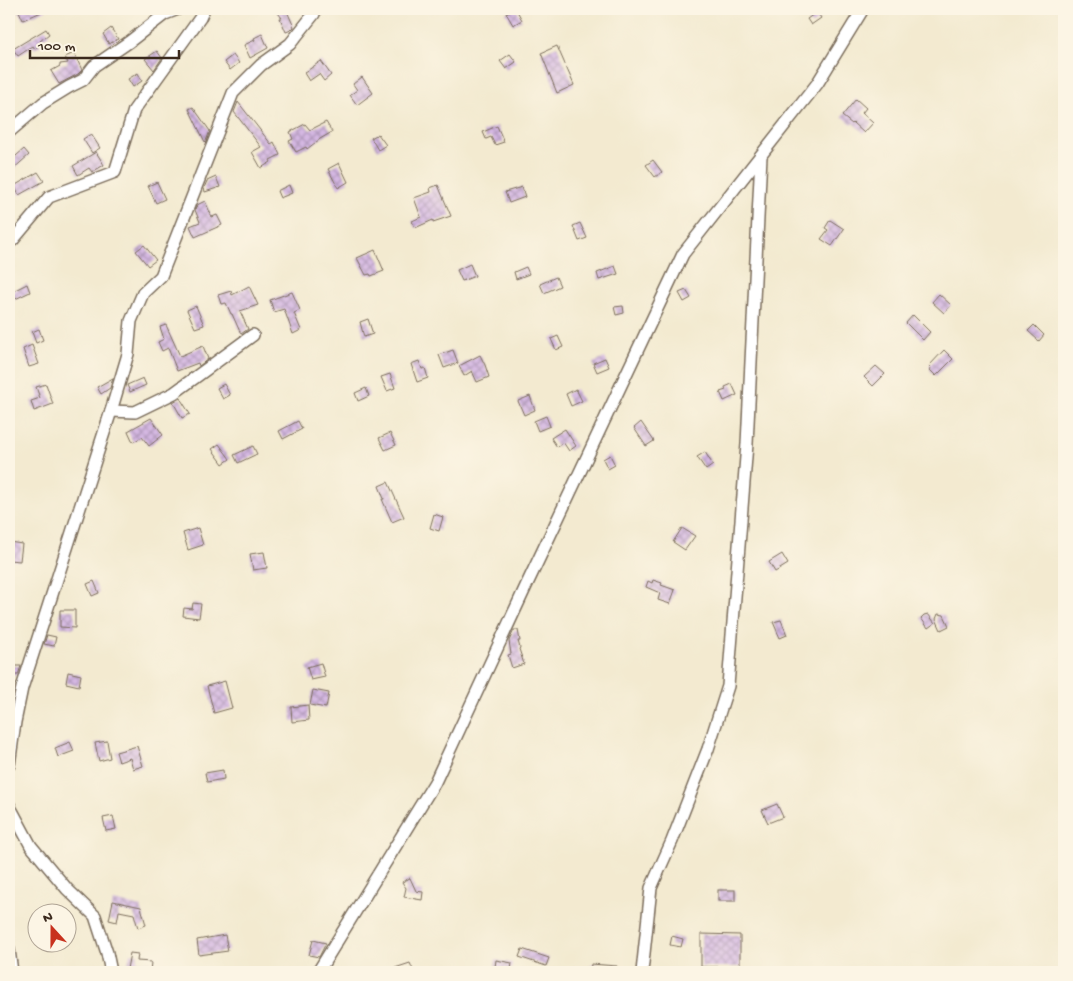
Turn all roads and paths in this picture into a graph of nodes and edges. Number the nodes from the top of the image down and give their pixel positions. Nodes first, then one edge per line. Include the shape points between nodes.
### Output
1 (178, 9) edge
2 (204, 9) edge
3 (314, 9) edge
4 (863, 9) edge
5 (9, 132) edge
6 (761, 156) junction
7 (9, 243) edge
8 (253, 335) dead end
9 (112, 411) junction
10 (9, 765) edge
11 (9, 805) edge
12 (9, 950) edge
13 (12, 972) edge
14 (111, 972) edge
15 (318, 972) edge
16 (642, 972) edge

1 - 5 street via 165,14 94,66 83,80 43,103
2 - 7 street via 134,110 115,172 50,196
3 - 9 street via 314,14 290,44 261,65 233,93 161,276 143,293 131,321 128,354
4 - 6 street via 817,84
6 - 15 street via 684,254 436,782
6 - 16 street via 747,444 728,686 708,749 651,888
8 - 9 street via 174,393 135,412
9 - 10 street via 22,688
11 - 14 street via 32,846 94,916
12 - 13 street

